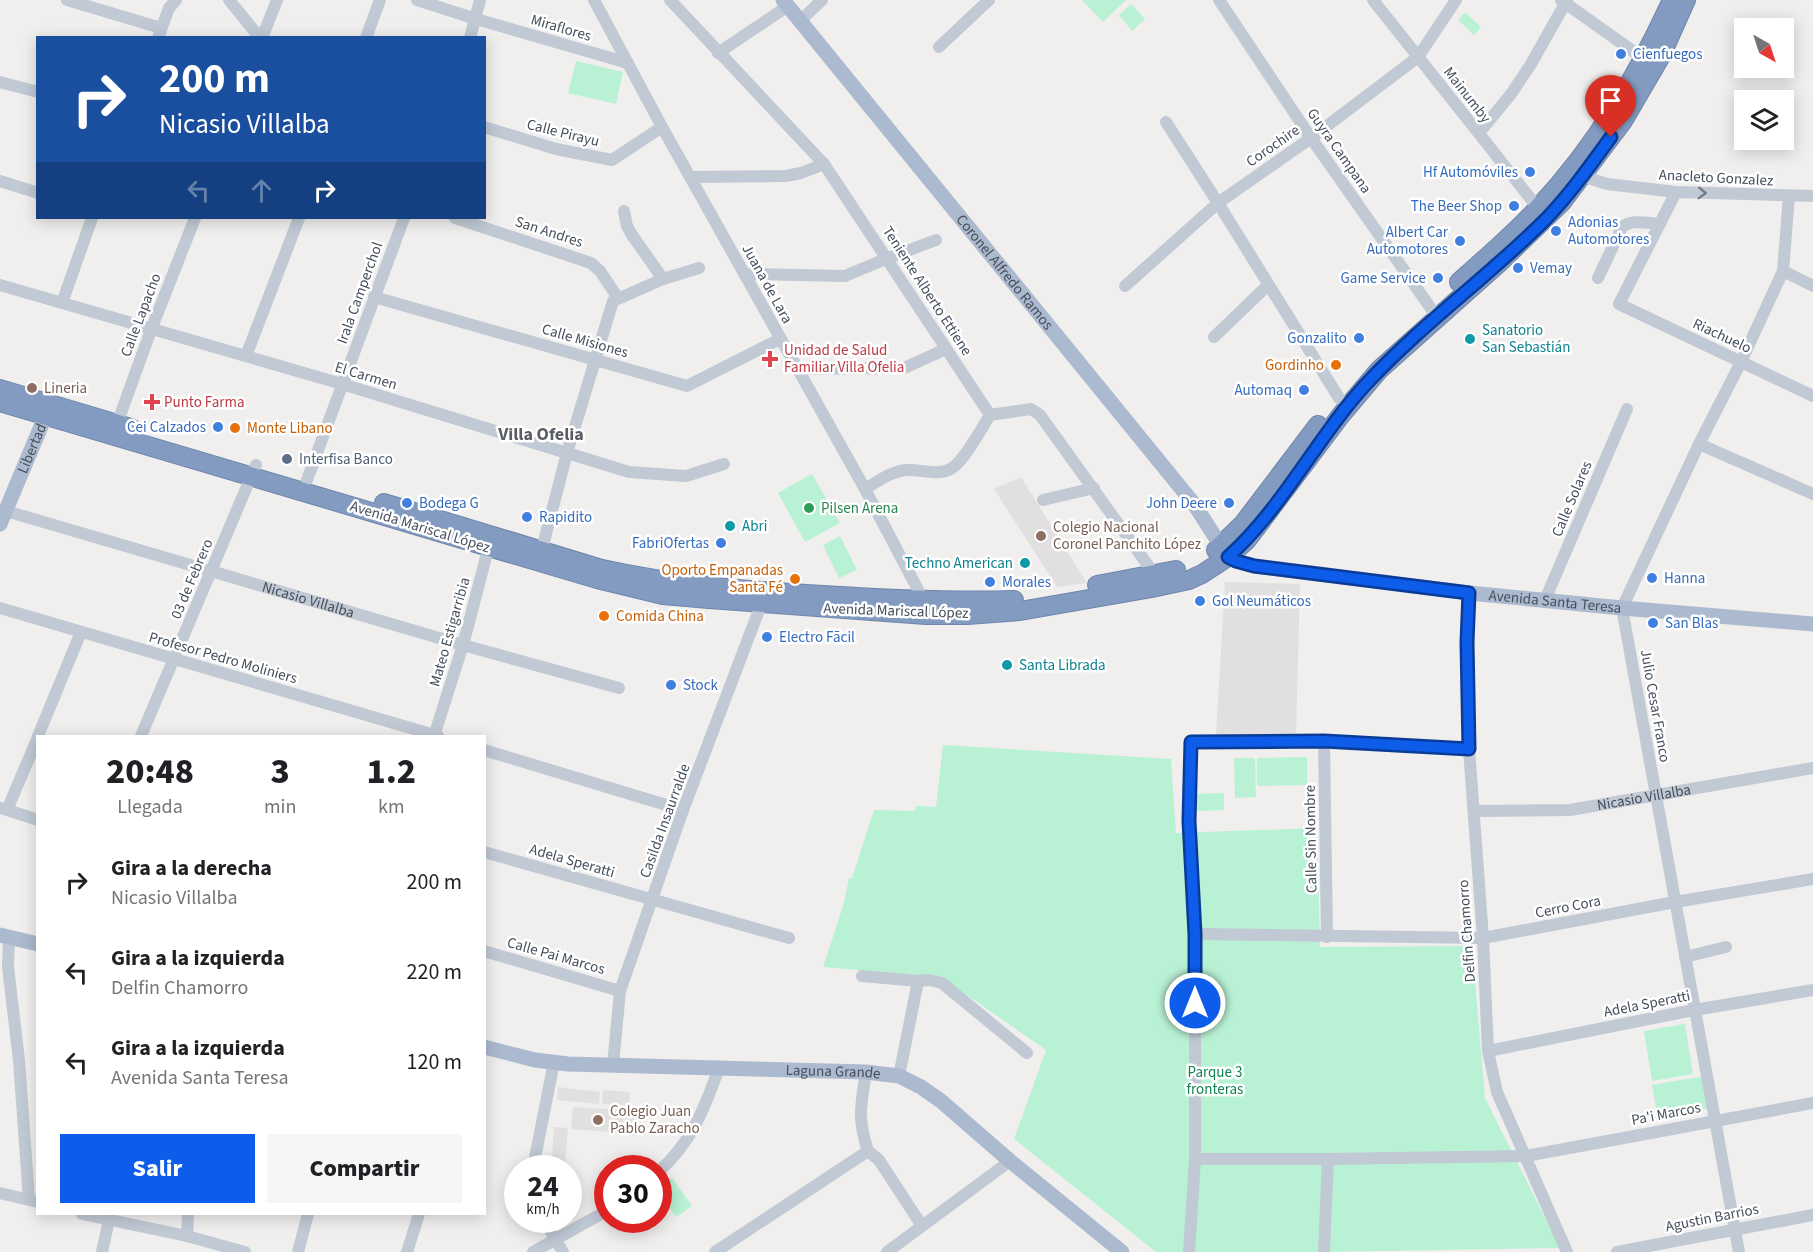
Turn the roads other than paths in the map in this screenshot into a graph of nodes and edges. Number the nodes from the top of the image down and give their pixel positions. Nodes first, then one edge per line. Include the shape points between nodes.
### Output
1 (67, 0) edge
2 (176, 0) edge
3 (230, 0) edge
4 (277, 0) edge
5 (380, 0) edge
6 (417, 0) edge
7 (480, 0) edge
8 (594, 0) edge
9 (670, 0) edge
10 (822, 0) edge
11 (988, 0) edge
12 (1219, 0) edge
13 (1373, 0) edge
14 (1456, 0) edge
15 (1672, 0) edge
16 (1686, 0) edge
17 (1564, 1) edge
18 (786, 3) edge
19 (476, 20) junction
20 (800, 21) junction
21 (159, 33) edge
22 (259, 36) edge
23 (262, 36) edge
24 (367, 36) edge
25 (471, 36) edge
26 (939, 47) dead end
27 (718, 53) junction
28 (1418, 57) junction
29 (1644, 59) junction
30 (628, 63) junction
31 (0, 82) edge
32 (36, 91) edge
33 (1166, 122) dead end
34 (662, 127) junction
35 (486, 128) edge
36 (1479, 133) junction
37 (1311, 138) junction
38 (824, 164) junction
39 (1577, 174) junction
40 (690, 177) junction
41 (0, 181) edge
42 (36, 192) edge
43 (1676, 192) junction
44 (1789, 196) junction
45 (1813, 196) edge
46 (1218, 203) junction
47 (1538, 208) junction
48 (624, 211) dead end
49 (92, 219) edge
50 (195, 219) edge
51 (299, 219) edge
52 (404, 219) edge
53 (458, 219) edge
54 (1660, 224) junction
55 (936, 240) dead end
56 (888, 258) junction
57 (699, 268) dead end
58 (1783, 272) junction
59 (744, 274) junction
60 (1598, 278) dead end
61 (663, 279) junction
62 (0, 285) edge
63 (1125, 285) dead end
64 (1268, 285) junction
65 (1813, 286) edge
66 (374, 297) junction
67 (618, 298) junction
68 (62, 303) junction
69 (1433, 313) junction
70 (151, 330) junction
71 (1214, 337) dead end
72 (780, 339) junction
73 (946, 349) junction
74 (246, 356) junction
75 (596, 360) junction
76 (1742, 362) junction
77 (796, 369) junction
78 (342, 384) junction
79 (0, 389) edge
80 (1813, 396) edge
81 (1339, 398) junction
82 (0, 402) edge
83 (1627, 409) dead end
84 (48, 410) junction
85 (990, 415) junction
86 (117, 424) junction
87 (1699, 444) junction
88 (567, 453) junction
89 (724, 464) dead end
90 (253, 471) junction
91 (307, 480) junction
92 (1094, 488) junction
93 (865, 489) junction
94 (1813, 494) edge
95 (1042, 500) dead end
96 (2, 515) edge
97 (491, 542) junction
98 (1224, 552) junction
99 (540, 556) junction
100 (212, 571) junction
101 (1155, 575) junction
102 (1469, 593) junction
103 (764, 598) junction
104 (1545, 600) junction
105 (0, 608) edge
106 (927, 608) junction
107 (1622, 608) junction
108 (1813, 624) edge
109 (81, 632) junction
110 (463, 645) junction
111 (175, 659) junction
112 (619, 688) dead end
113 (39, 735) edge
114 (141, 735) edge
115 (433, 735) edge
116 (436, 735) edge
117 (36, 741) edge
118 (1324, 741) junction
119 (1469, 749) junction
120 (486, 751) edge
121 (1813, 768) edge
122 (1656, 795) junction
123 (4, 809) edge
124 (683, 810) junction
125 (1474, 811) junction
126 (36, 819) edge
127 (486, 853) edge
128 (1813, 879) edge
129 (652, 899) junction
130 (1675, 902) junction
131 (1195, 934) junction
132 (4, 936) edge
133 (1327, 937) junction
134 (789, 938) dead end
135 (1483, 938) junction
136 (36, 944) edge
137 (1726, 947) dead end
138 (486, 952) edge
139 (1685, 957) junction
140 (862, 976) dead end
141 (918, 981) junction
142 (1813, 990) edge
143 (620, 991) junction
144 (1694, 1010) junction
145 (486, 1048) edge
146 (1488, 1052) junction
147 (1027, 1053) dead end
148 (554, 1062) junction
149 (613, 1065) junction
150 (719, 1068) junction
151 (866, 1072) junction
152 (899, 1076) junction
153 (1813, 1103) edge
154 (1714, 1120) junction
155 (868, 1151) junction
156 (536, 1155) edge
157 (1526, 1156) junction
158 (1196, 1158) junction
159 (672, 1159) edge
160 (1328, 1160) junction
161 (1010, 1161) junction
162 (0, 1193) edge
163 (33, 1201) edge
164 (188, 1215) edge
165 (308, 1215) edge
166 (418, 1215) edge
167 (1813, 1215) edge
168 (101, 1217) edge
169 (594, 1218) edge
170 (922, 1226) junction
171 (1734, 1229) junction
172 (551, 1233) edge
173 (187, 1236) junction
174 (555, 1241) junction
175 (202, 1247) edge
176 (1118, 1251) edge
177 (102, 1252) edge
178 (245, 1252) edge
179 (298, 1252) edge
180 (407, 1252) edge
181 (533, 1252) edge
182 (563, 1252) edge
183 (715, 1252) edge
184 (887, 1252) edge
185 (1189, 1252) edge
186 (1324, 1252) edge
187 (1567, 1252) edge
188 (1617, 1252) edge
189 (1738, 1252) edge

1 - 21 street
2 - 21 street
3 - 22 street
4 - 23 street
5 - 24 street
6 - 19 street, Miraflores
7 - 19 street
8 - 30 street, Juana de Lara
9 - 27 street, Teniente Alberto Ettiene
10 - 20 street
11 - 26 street
12 - 37 street, Guyra Campana
13 - 28 street, Mainumby
14 - 28 street, Corochire
15 - 29 highway, Avenida Mariscal López
16 - 39 highway, Avenida Mariscal López via 1661,56 1623,121
17 - 29 street
17 - 36 street via 1526,72
18 - 20 main road, Coronel Alfredo Ramos
18 - 27 street
19 - 25 street
19 - 30 street, Miraflores
20 - 98 main road, Coronel Alfredo Ramos via 1194,504
27 - 38 street, Teniente Alberto Ettiene
28 - 36 street, Mainumby
28 - 37 street, Corochire
29 - 39 highway, Avenida Mariscal López
30 - 34 street, Juana de Lara
31 - 32 street
33 - 46 street
34 - 35 street, Calle Pirayu via 612,160 556,150
34 - 40 street, Juana de Lara
36 - 47 street, Mainumby
37 - 46 street, Corochire
37 - 69 street, Guyra Campana
38 - 40 street via 786,176
38 - 56 street, Teniente Alberto Ettiene
39 - 43 street, Anacleto Gonzalez via 1607,184
39 - 47 highway, Avenida Mariscal López
39 - 69 highway, Avenida Mariscal López via 1546,218 1499,263
40 - 59 street, Juana de Lara
41 - 42 street
43 -> 44 street, Anacleto Gonzalez
43 - 54 street
44 - 45 street, Anacleto Gonzalez
44 - 58 street
46 - 63 street, Corochire
46 - 64 street
47 - 69 highway, Avenida Mariscal López
48 - 61 street via 632,235
49 - 68 street
50 - 70 street, Calle Lapacho
51 - 74 street
52 - 66 street, Irala Camperchol
53 - 67 street, San Andres via 591,263
54 - 60 street via 1631,222 1622,227
54 - 76 street, Riachuelo via 1619,304
55 - 56 street
56 - 59 street via 845,276
56 - 73 street, Teniente Alberto Ettiene
57 - 61 street
58 - 65 street
58 - 76 street
59 - 72 street, Juana de Lara
61 - 67 street
62 - 68 street, El Carmen
64 - 71 street
64 - 81 street
66 - 75 street, Calle Misiones
66 - 78 street, Irala Camperchol
67 - 75 street via 613,301
68 - 70 street, El Carmen
69 - 81 highway, Avenida Mariscal López via 1370,362
69 - 98 highway, Avenida Mariscal López via 1360,391 1254,531
70 - 74 street, El Carmen
70 - 86 street, Calle Lapacho
72 - 75 street, Calle Misiones via 687,386
72 - 77 street, Juana de Lara
73 - 77 street via 904,368
73 - 85 street, Teniente Alberto Ettiene
74 - 78 street, El Carmen
75 - 88 street
76 - 80 street, Riachuelo
76 - 87 street
77 - 93 street, Juana de Lara
78 - 88 street, El Carmen
78 - 91 street, Irala Camperchol
79 - 84 highway, Avenida Mariscal López
81 - 98 highway, Avenida Mariscal López
82 - 84 highway, Avenida Mariscal López
83 - 104 street, Calle Solares
84 - 86 highway, Avenida Mariscal López
84 - 90 highway, Avenida Mariscal López
84 - 96 main road, Libertad
85 - 92 street via 1036,411
85 - 93 street via 952,469 942,473 892,473
86 - 90 highway, Avenida Mariscal López
87 - 94 street
87 - 107 street
88 - 89 street, El Carmen via 629,472 686,476
88 - 99 street
90 - 91 highway, Avenida Mariscal López
90 - 97 highway, Avenida Mariscal López
90 - 100 street, 03 de Febrero
91 - 97 highway, Avenida Mariscal López
92 - 95 street
92 - 101 street
93 - 106 street, Juana de Lara
96 - 100 street, Nicasio Villalba
97 - 99 highway, Avenida Mariscal López
97 - 110 street, Mateo Estigarribia
98 - 101 highway, Avenida Mariscal López via 1180,570
98 - 102 main road, Avenida Santa Teresa via 1236,561 1254,566
98 - 106 highway, Avenida Mariscal López via 1202,574 1152,588 1020,611 967,615
99 - 103 highway, Avenida Mariscal López via 663,595 710,592
100 - 110 street, Nicasio Villalba
100 - 111 street, 03 de Febrero
101 - 106 highway, Avenida Mariscal López via 1018,600
102 - 104 main road, Avenida Santa Teresa
102 - 119 street, Delfin Chamorro
103 - 106 highway, Avenida Mariscal López
103 - 124 street, Casilda Insaurralde
104 - 107 main road, Avenida Santa Teresa
105 - 109 street, Profesor Pedro Moliniers
107 - 108 main road, Avenida Santa Teresa
107 - 122 street, Julio Cesar Franco
109 - 111 street, Profesor Pedro Moliniers
109 - 113 street
110 - 112 street, Nicasio Villalba
110 - 116 street, Mateo Estigarribia
111 - 114 street, 03 de Febrero
111 - 115 street, Profesor Pedro Moliniers
117 - 123 street
118 - 119 street
118 - 131 street via 1191,742 1189,821
118 - 133 street, Calle Sin Nombre
119 - 125 street, Delfin Chamorro
120 - 124 street
121 - 122 street, Nicasio Villalba
122 - 125 street, Nicasio Villalba via 1570,810
122 - 130 street, Julio Cesar Franco
123 - 126 street
124 - 129 street, Casilda Insaurralde
125 - 135 street, Delfin Chamorro
127 - 129 street, Adela Speratti
128 - 130 street, Cerro Cora
129 - 134 street, Adela Speratti
129 - 143 street, Casilda Insaurralde
130 - 135 street, Cerro Cora
130 - 139 street, Julio Cesar Franco
131 - 133 street, Cerro Cora
131 - 158 street
132 - 136 main road
132 - 163 street
133 - 135 street, Cerro Cora
135 - 146 street, Delfin Chamorro
137 - 139 street
138 - 143 street, Calle Pai Marcos
139 - 144 street, Julio Cesar Franco
140 - 141 street
141 - 147 street via 942,983
141 - 152 street
142 - 144 street, Adela Speratti
143 - 149 street, Casilda Insaurralde
144 - 146 street, Adela Speratti
144 - 154 street, Julio Cesar Franco
145 - 148 main road, Laguna Grande
146 - 157 street, Delfin Chamorro via 1497,1092
148 - 149 main road, Laguna Grande
148 - 156 street
149 - 150 main road, Laguna Grande
150 - 151 main road, Laguna Grande
150 - 159 street via 705,1106
151 - 152 main road, Laguna Grande
151 - 155 street via 860,1116
152 - 161 main road, Laguna Grande via 941,1101
153 - 154 street, Pa'i Marcos
154 - 157 street, Pa'i Marcos
154 - 171 street, Julio Cesar Franco
155 - 170 street via 879,1160
155 - 183 street
157 - 160 street, Pa'i Marcos
157 - 187 street, Delfin Chamorro
158 - 160 street, Pa'i Marcos
158 - 185 street
160 - 186 street
161 - 170 street
161 - 176 main road, Laguna Grande
162 - 163 street
164 - 173 street
165 - 179 street
166 - 180 street
167 - 171 street, Agustin Barrios
168 - 173 street
168 - 177 street
169 - 174 street
170 - 184 street
171 - 188 street, Agustin Barrios
171 - 189 street, Julio Cesar Franco
172 - 174 street
173 - 175 street
174 - 181 street
174 - 182 street
175 - 178 street

